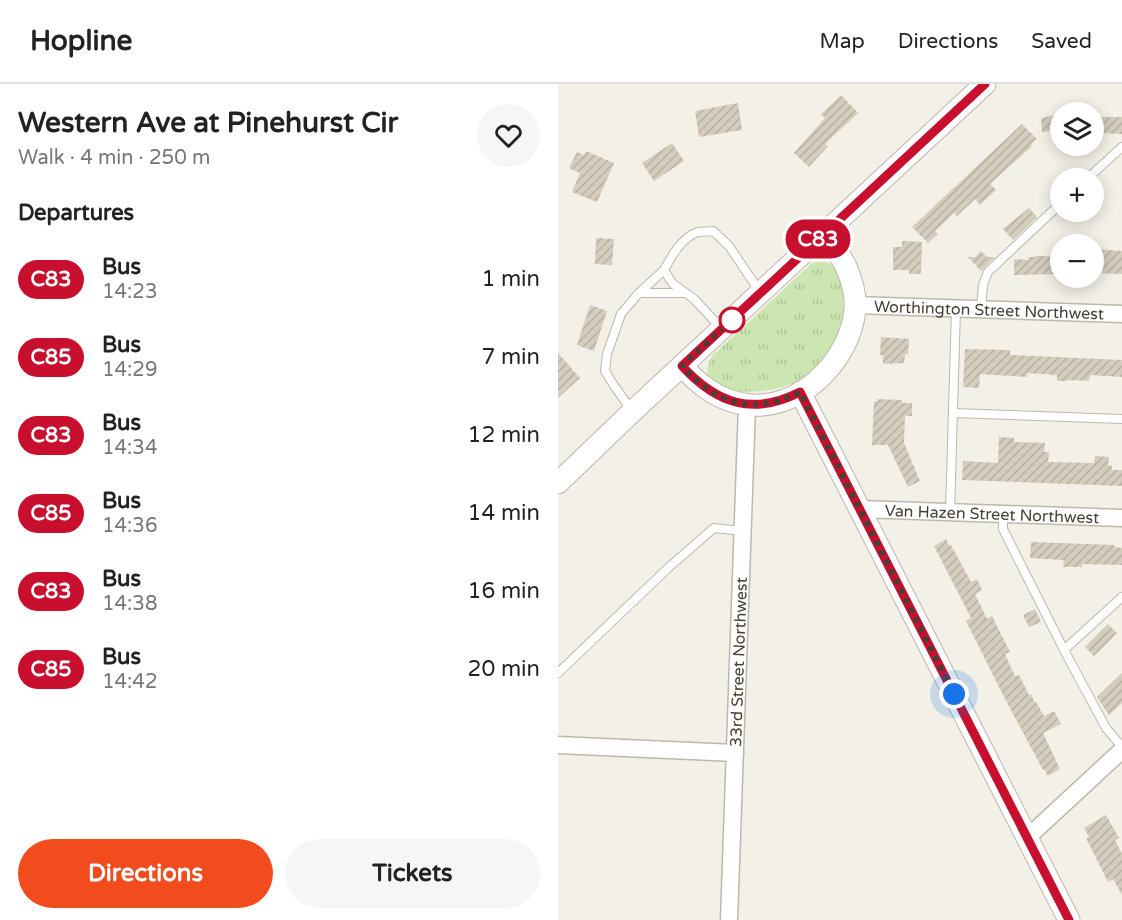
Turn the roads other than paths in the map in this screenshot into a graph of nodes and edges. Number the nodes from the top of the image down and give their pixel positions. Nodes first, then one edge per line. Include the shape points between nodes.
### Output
1 (985, 84) edge
2 (1122, 147) edge
3 (1099, 168) edge
4 (1050, 213) edge
5 (822, 236) junction
6 (664, 270) junction
7 (639, 293) junction
8 (684, 293) junction
9 (761, 293) junction
10 (855, 305) junction
11 (956, 309) junction
12 (981, 309) junction
13 (1122, 314) edge
14 (722, 329) junction
15 (682, 366) junction
16 (800, 392) junction
17 (747, 405) junction
18 (633, 411) junction
19 (953, 413) junction
20 (1122, 419) edge
21 (558, 483) edge
22 (860, 509) junction
23 (950, 512) junction
24 (1003, 513) junction
25 (1122, 518) edge
26 (743, 531) junction
27 (1122, 597) edge
28 (1064, 650) junction
29 (558, 673) edge
30 (558, 745) edge
31 (1122, 748) edge
32 (735, 753) junction
33 (1027, 838) junction
34 (729, 920) edge
35 (1069, 920) edge

1 - 5 street
2 - 3 lane
4 - 12 lane via 988,272
5 - 9 street
5 - 10 street via 845,264
6 - 7 lane
6 - 8 lane
6 - 9 lane via 688,239 697,232 713,231 729,246
7 - 8 lane
7 - 18 lane via 621,314 605,371
8 - 14 lane
9 - 14 street
10 - 11 street, Worthington Street Northwest
10 - 16 street via 852,326 838,355 823,374
11 - 12 street, Worthington Street Northwest
11 - 19 lane
12 - 13 street, Worthington Street Northwest
14 - 15 street
15 - 17 street via 707,390
15 - 18 street
16 - 17 street via 776,402
16 - 22 street
17 - 26 street, 33rd Street Northwest
18 - 21 street
19 - 20 lane
19 - 23 lane
22 - 23 street, Van Hazen Street Northwest
22 - 33 street
23 - 24 street, Van Hazen Street Northwest
24 - 25 street, Van Hazen Street Northwest
24 - 28 lane via 1003,529
26 - 29 lane via 714,528
26 - 32 street, 33rd Street Northwest
27 - 28 lane
28 - 31 lane via 1106,728
30 - 32 street
31 - 33 street
32 - 34 street, 33rd Street Northwest
33 - 35 street

